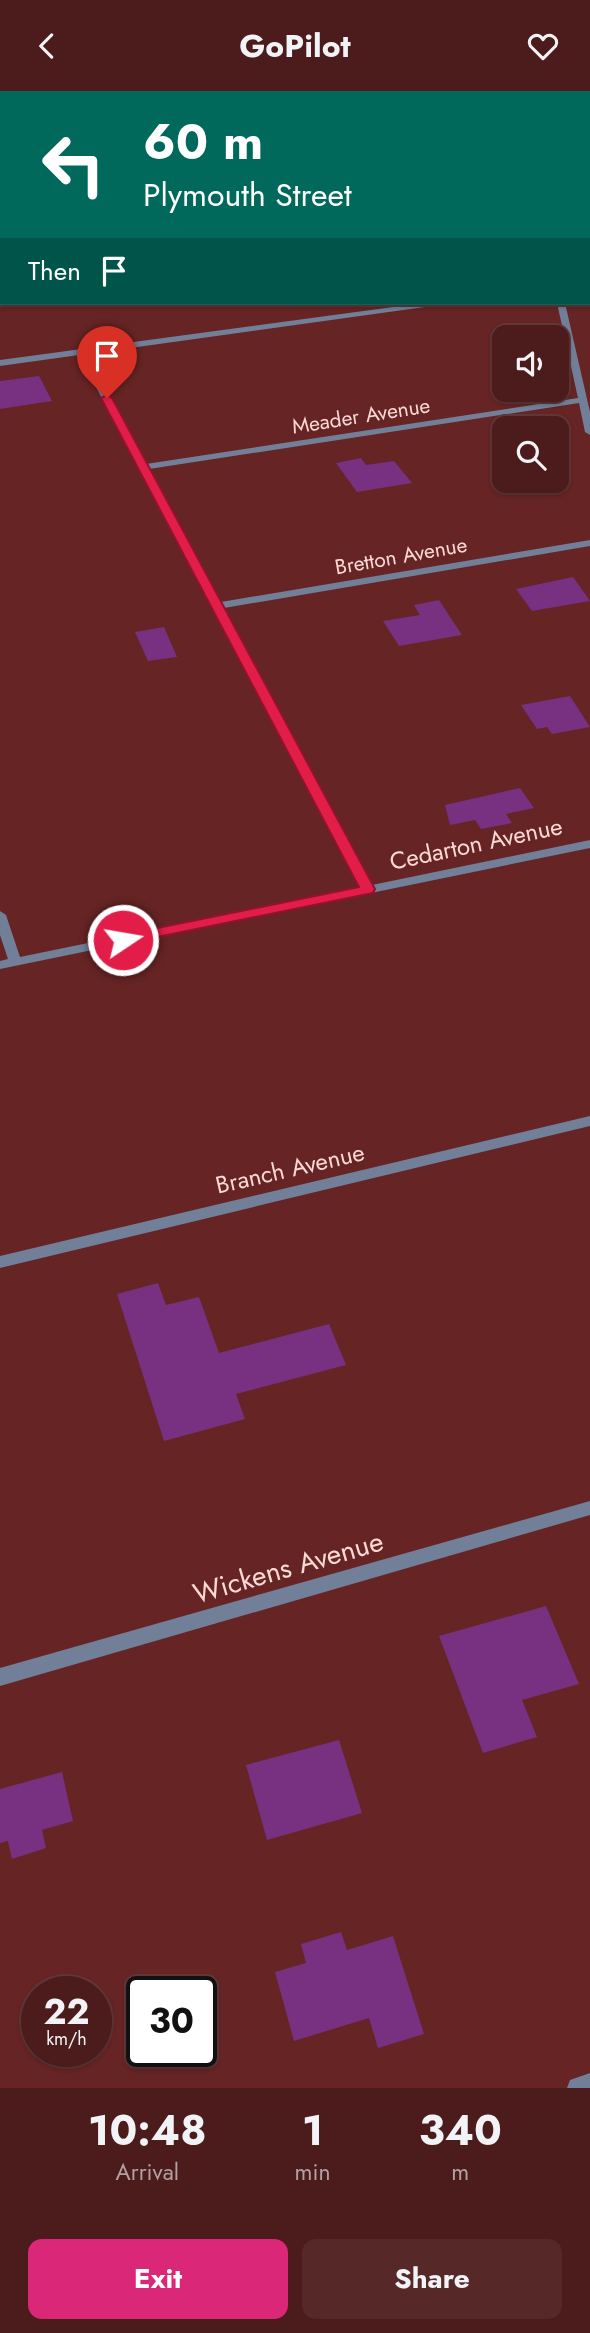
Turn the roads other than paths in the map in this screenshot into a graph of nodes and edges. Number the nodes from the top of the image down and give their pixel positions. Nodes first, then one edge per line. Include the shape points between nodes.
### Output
1 (424, 305) edge
2 (561, 305) edge
3 (82, 352) junction
4 (0, 363) edge
5 (583, 400) junction
6 (590, 432) edge
7 (144, 467) junction
8 (590, 543) edge
9 (218, 606) junction
10 (590, 844) edge
11 (368, 889) junction
12 (0, 915) edge
13 (15, 962) junction
14 (0, 965) edge
15 (590, 1121) edge
16 (0, 1262) edge
17 (590, 1508) edge
18 (0, 1677) edge
19 (590, 2084) edge
20 (578, 2088) edge

1 - 3 street
2 - 5 street
3 - 4 street
3 - 7 street
5 - 6 street
5 - 7 street, Meader Avenue
7 - 9 street
8 - 9 street, Bretton Avenue
9 - 11 street
10 - 11 street, Cedarton Avenue
11 - 13 street, Cedarton Avenue
12 - 13 street
13 - 14 street, Cedarton Avenue
15 - 16 street, Branch Avenue
17 - 18 street, Wickens Avenue
19 - 20 street

